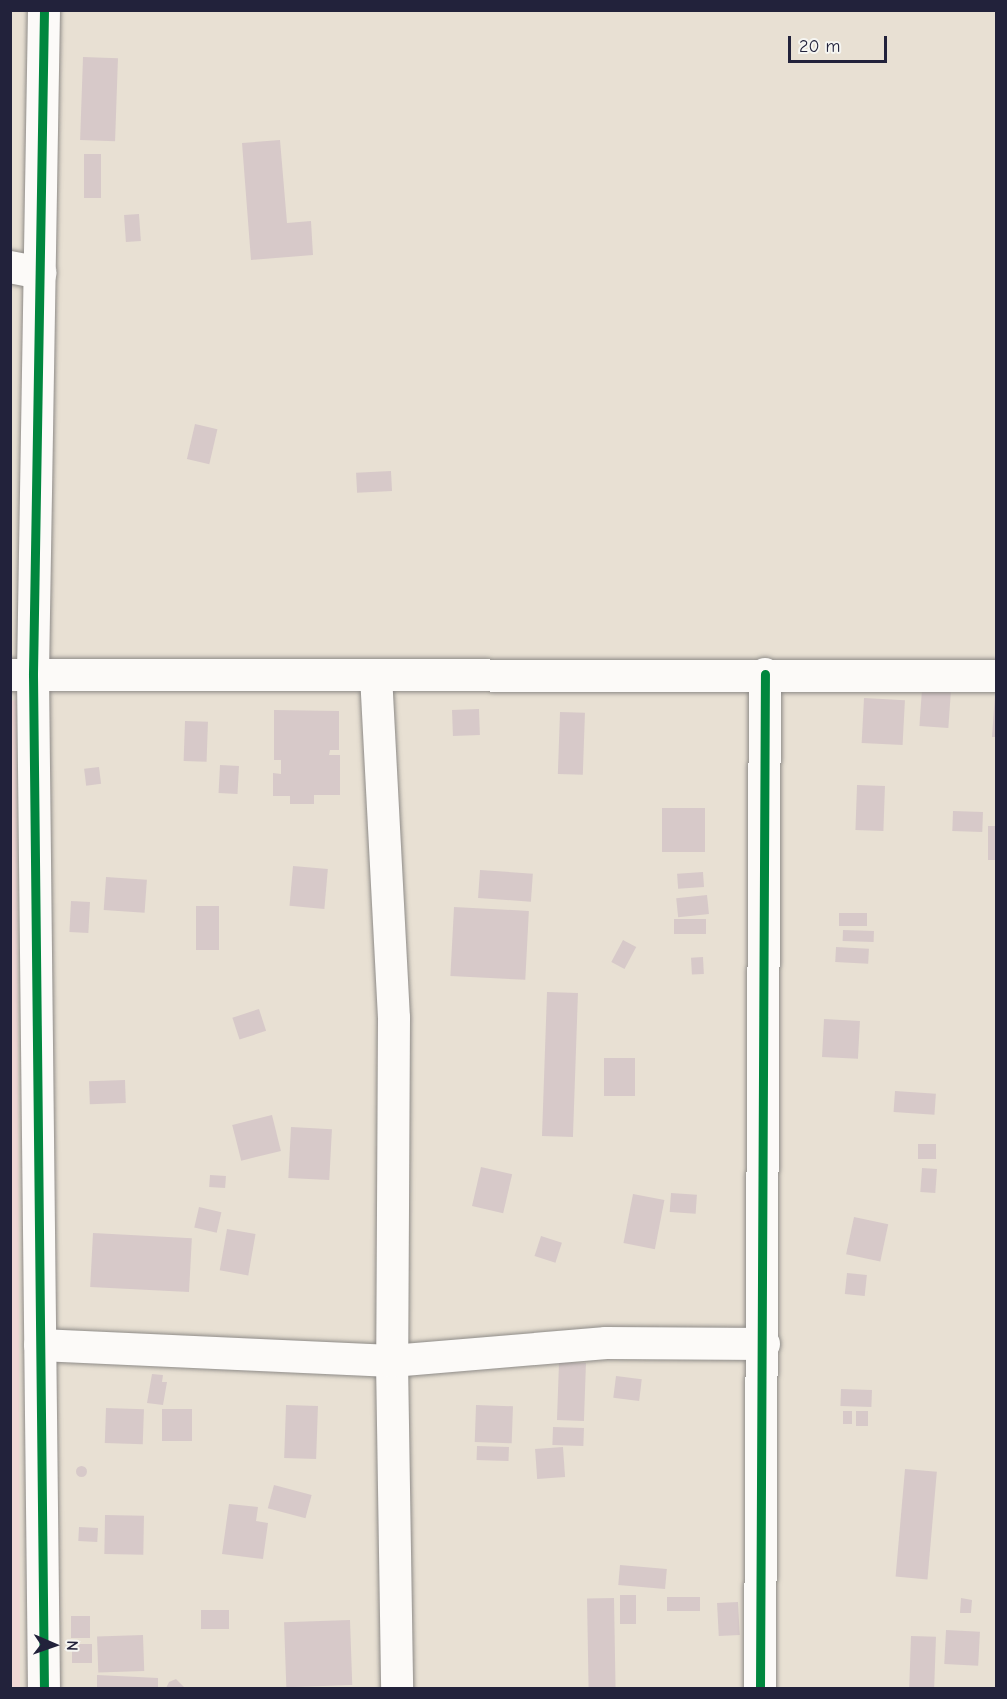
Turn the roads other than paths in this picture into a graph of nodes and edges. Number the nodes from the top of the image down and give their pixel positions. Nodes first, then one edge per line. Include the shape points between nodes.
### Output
1 (44, 10) edge
2 (25, 270) edge
3 (22, 675) edge
4 (376, 675) junction
5 (765, 675) junction
6 (996, 676) edge
7 (764, 1344) junction
8 (40, 1345) junction
9 (392, 1361) junction
10 (44, 1689) edge
11 (397, 1689) edge
12 (760, 1689) edge

1 - 2 street
2 - 3 street
3 - 4 street
3 - 8 street
4 - 5 street
4 - 9 street via 394,1018
5 - 6 street
5 - 7 street
7 - 9 street via 606,1343
7 - 12 street
8 - 9 street
8 - 10 street
9 - 11 street

